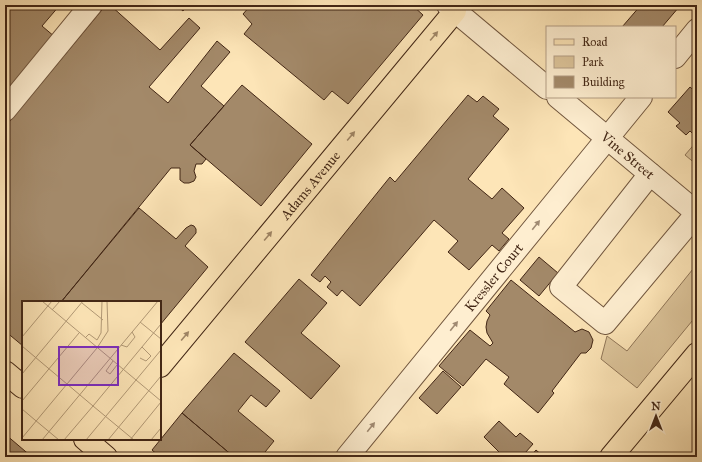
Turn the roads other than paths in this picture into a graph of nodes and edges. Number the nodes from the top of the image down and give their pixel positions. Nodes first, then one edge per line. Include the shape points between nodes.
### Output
1 (91, 5) edge
2 (454, 7) edge
3 (697, 30) edge
4 (676, 56) edge
5 (546, 87) edge
6 (559, 98) edge
7 (640, 98) edge
8 (5, 110) edge
9 (607, 138) junction
10 (650, 174) junction
11 (697, 213) edge
12 (697, 354) edge
13 (161, 365) edge
14 (5, 372) edge
15 (22, 387) edge
16 (347, 457) edge
17 (611, 457) edge

1 - 8 street
2 - 5 street
13 -> 2 main road, Adams Avenue
3 - 4 street
6 - 9 street, Vine Street
7 - 9 street, Kressler Court
9 - 10 street, Vine Street
16 -> 9 street, Kressler Court
10 - 11 street, Vine Street
10 - 11 street via 561,287 605,323
12 - 17 main road
14 - 15 main road

